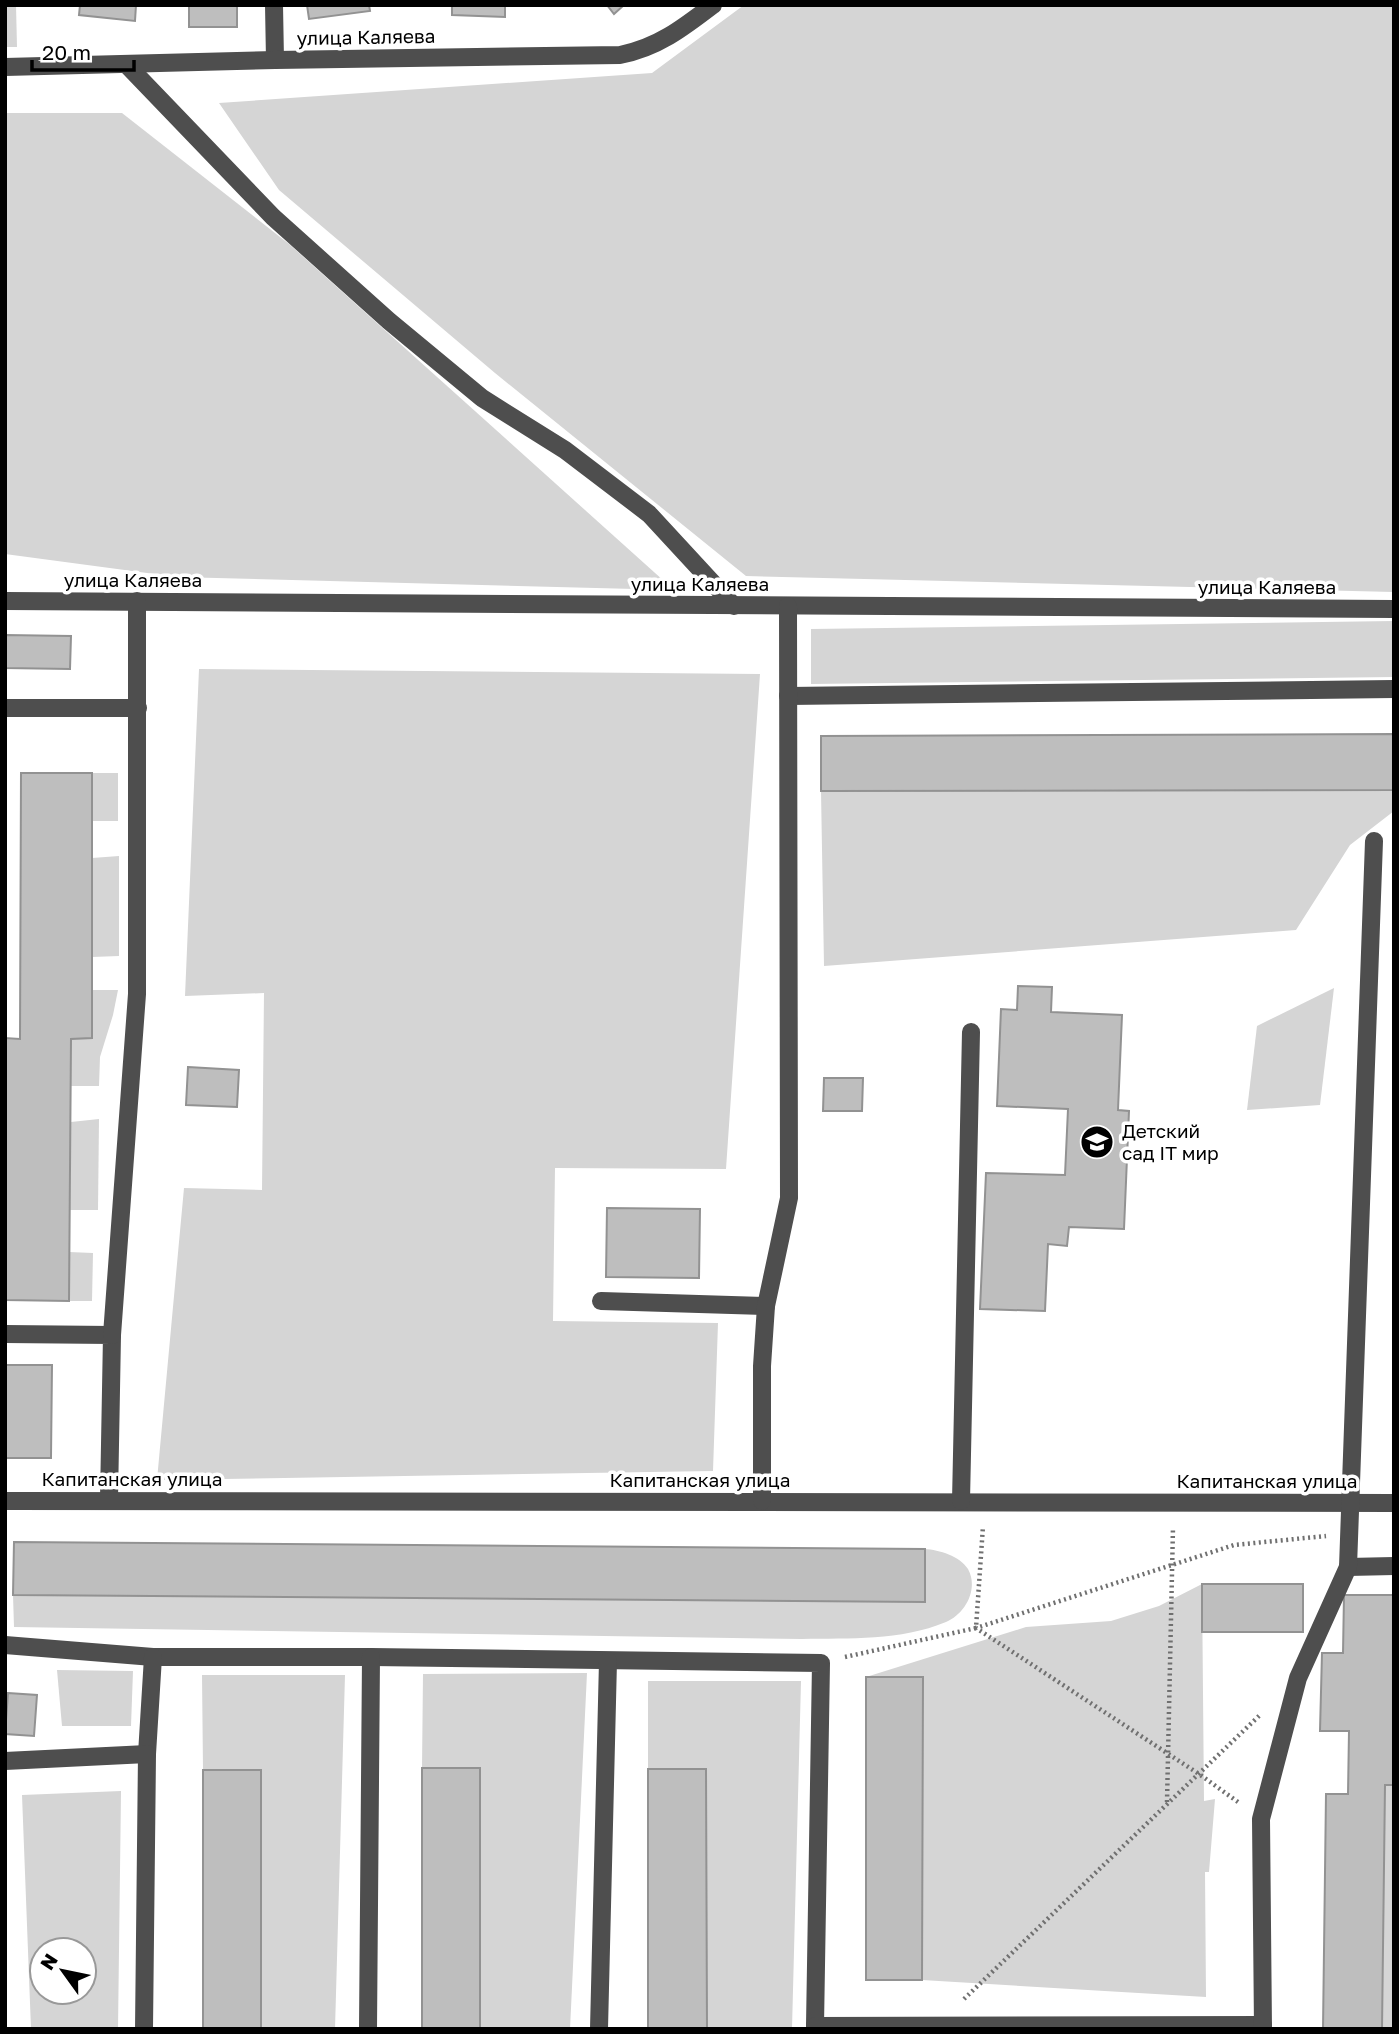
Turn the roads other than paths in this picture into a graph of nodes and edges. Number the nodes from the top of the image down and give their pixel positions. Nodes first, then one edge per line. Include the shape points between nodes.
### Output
1 (274, 5) edge
2 (713, 5) edge
3 (275, 60) junction
4 (126, 64) junction
5 (5, 67) edge
6 (5, 601) edge
7 (137, 601) junction
8 (734, 606) junction
9 (788, 606) junction
10 (1394, 609) edge
11 (1394, 689) edge
12 (788, 696) junction
13 (5, 708) edge
14 (138, 708) junction
15 (1374, 841) dead end
16 (971, 1032) dead end
17 (601, 1301) dead end
18 (766, 1306) junction
19 (5, 1334) edge
20 (113, 1335) junction
21 (109, 1499) junction
22 (5, 1501) edge
23 (762, 1501) junction
24 (961, 1501) junction
25 (1352, 1502) junction
26 (1394, 1503) edge
27 (1394, 1566) edge
28 (1348, 1567) junction
29 (5, 1645) edge
30 (153, 1657) junction
31 (371, 1657) junction
32 (608, 1661) junction
33 (147, 1754) junction
34 (5, 1761) edge
35 (815, 2027) edge
36 (1263, 2027) edge
37 (144, 2029) edge
38 (368, 2029) edge
39 (599, 2029) edge

1 - 3 street
2 - 3 street, улица Каляева via 662,42 620,55
3 - 4 street, улица Каляева
4 - 5 street, улица Каляева
4 - 8 street via 273,217 481,398 565,450 649,514
6 - 7 street, улица Каляева
7 - 8 street, улица Каляева
7 - 14 street
8 - 9 street, улица Каляева
9 - 10 street, улица Каляева
9 - 12 street
11 - 12 street
12 - 18 street via 789,1198
13 - 14 street
14 - 20 street via 137,994
15 - 25 street
16 - 24 street
17 - 18 street
18 - 23 street
19 - 20 street
20 - 21 street
21 - 22 street, Капитанская улица
21 - 23 street, Капитанская улица
23 - 24 street, Капитанская улица
24 - 25 street, Капитанская улица
25 - 26 street, Капитанская улица
25 - 28 street
27 - 28 street
28 - 36 street via 1298,1678 1261,1819
29 - 30 street
30 - 31 street
30 - 33 street
31 - 32 street
31 - 38 street
32 - 35 street via 821,1663
32 - 39 street
33 - 34 street
33 - 37 street
35 - 36 street

